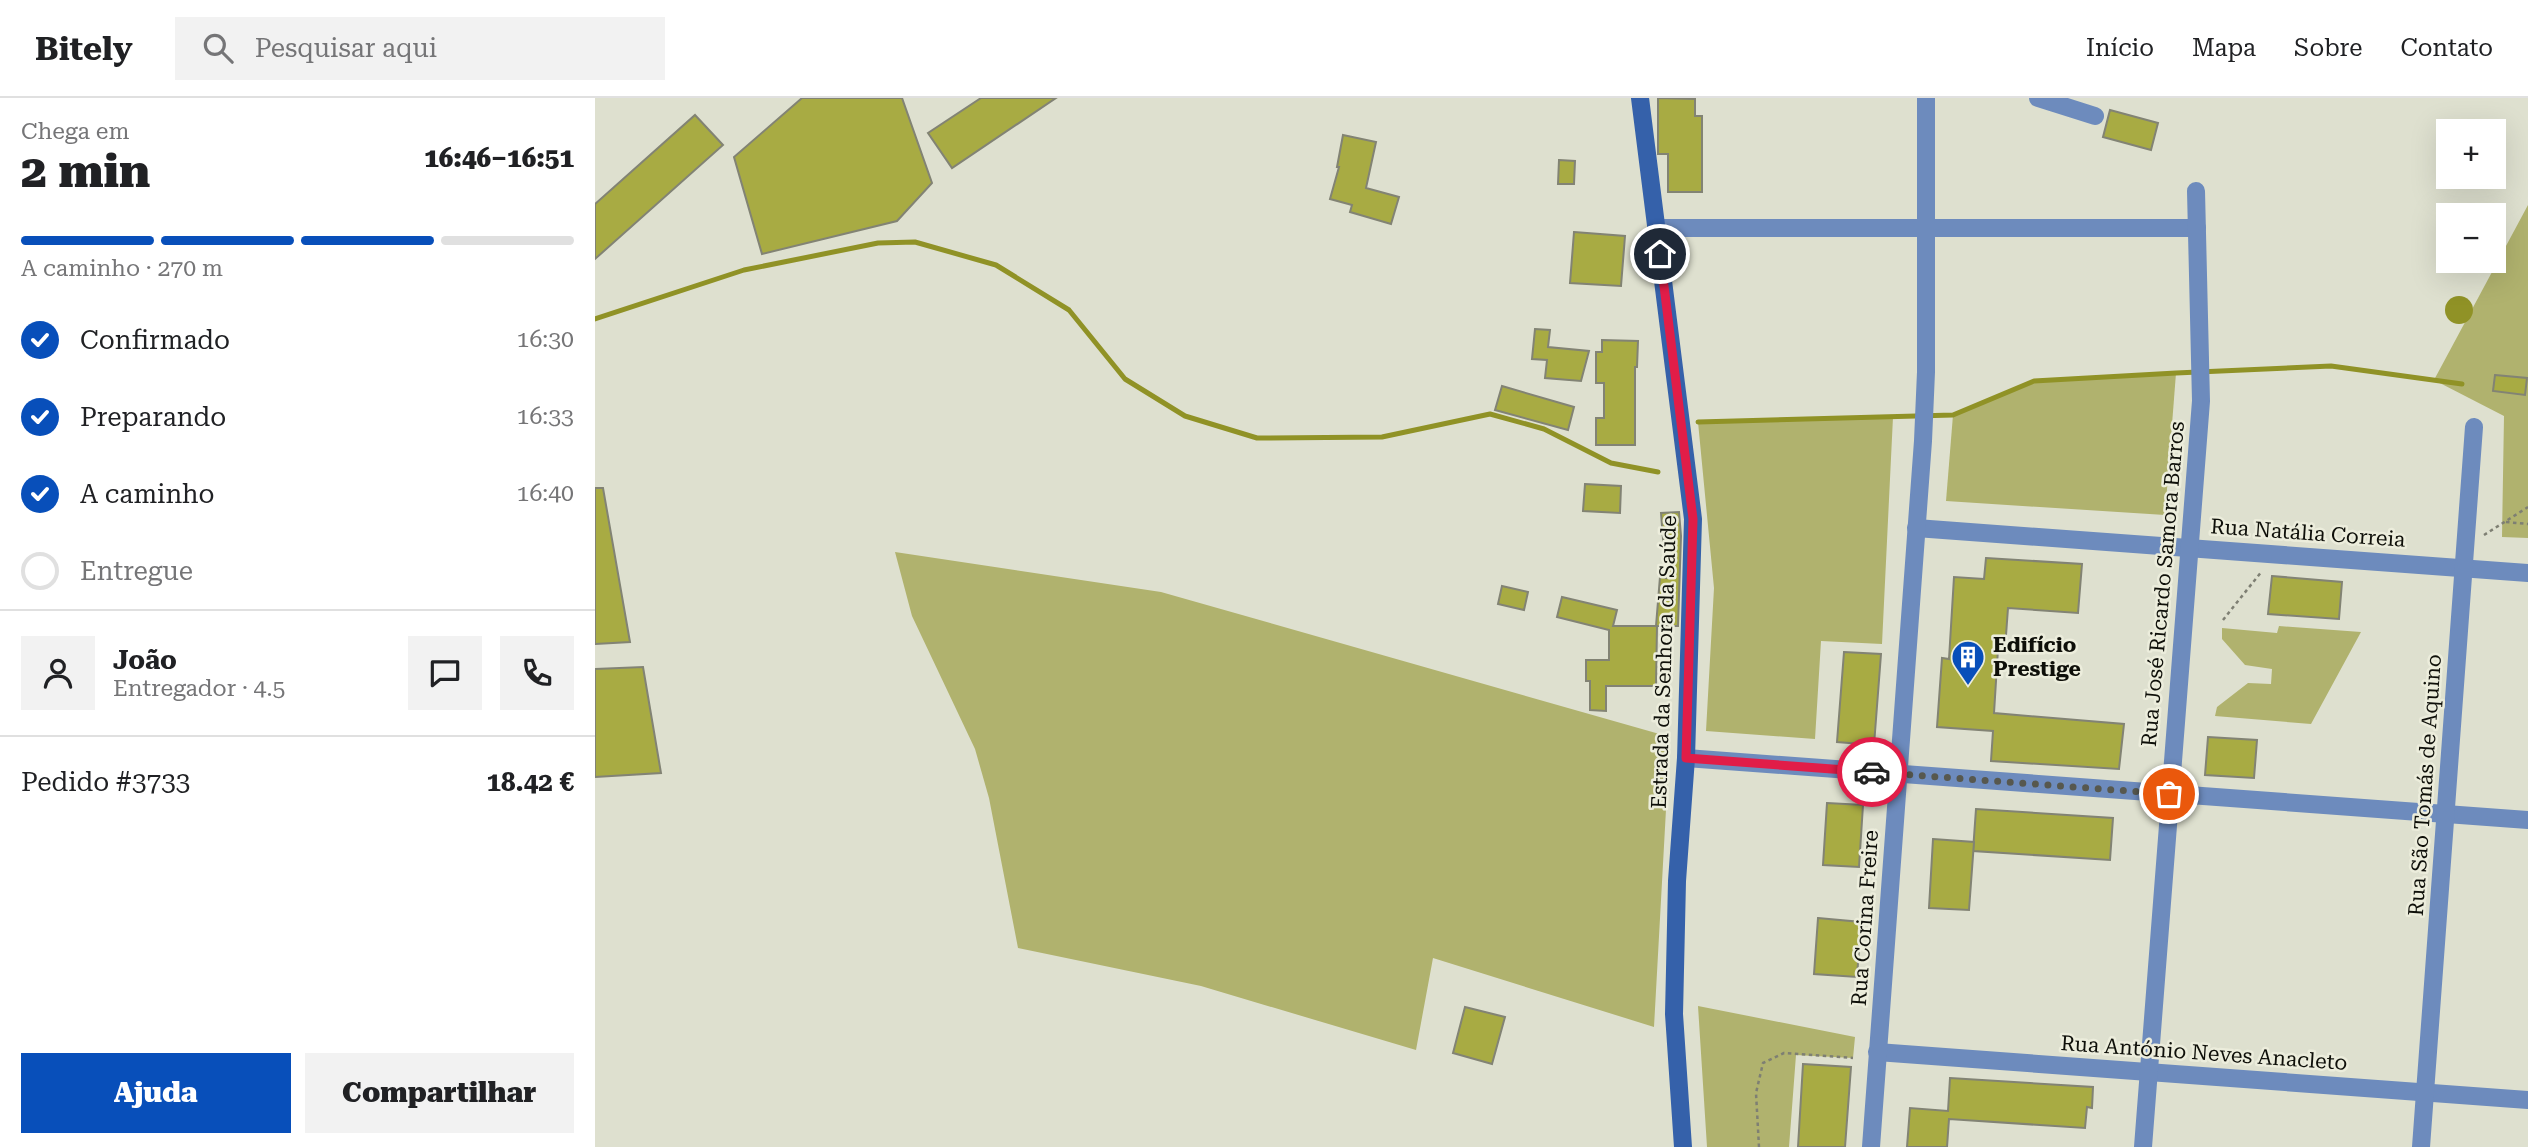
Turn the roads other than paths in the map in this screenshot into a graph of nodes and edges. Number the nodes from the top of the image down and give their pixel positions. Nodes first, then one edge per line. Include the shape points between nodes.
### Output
1 (1640, 98) edge
2 (1926, 98) edge
3 (2038, 98) edge
4 (2095, 116) dead end
5 (2196, 191) dead end
6 (1656, 228) junction
7 (1926, 228) junction
8 (2197, 228) junction
9 (2474, 427) dead end
10 (1916, 527) junction
11 (2190, 548) junction
12 (2463, 568) junction
13 (2528, 573) edge
14 (1686, 758) junction
15 (1898, 774) junction
16 (2169, 794) junction
17 (2445, 814) junction
18 (2528, 820) edge
19 (1877, 1052) junction
20 (2149, 1072) junction
21 (2424, 1092) junction
22 (2528, 1100) edge
23 (1683, 1147) edge
24 (1871, 1147) edge
25 (2143, 1147) edge
26 (2421, 1147) edge

1 - 6 street, Estrada da Senhora da Saúde
2 - 7 street, Rua Corina Freire
3 - 4 street
5 - 8 street, Rua José Ricardo Samora Barros
6 - 7 street
6 - 14 street, Estrada da Senhora da Saúde via 1693,519
7 - 8 street
7 - 10 street, Rua Corina Freire via 1923,434
8 - 11 street, Rua José Ricardo Samora Barros via 2201,394
9 - 12 street, Rua São Tomás de Aquino
10 - 11 street, Rua Natália Correia
10 - 15 street, Rua Corina Freire
11 - 12 street, Rua Natália Correia
11 - 16 street, Rua José Ricardo Samora Barros
12 - 13 street, Rua Natália Correia
12 - 17 street, Rua São Tomás de Aquino
14 - 15 street
14 - 23 street, Estrada da Senhora da Saúde via 1674,1014
15 - 16 street
15 - 19 street, Rua Corina Freire
16 - 17 street
16 - 20 street, Rua José Ricardo Samora Barros
17 - 18 street
17 - 21 street, Rua São Tomás de Aquino
19 - 20 street, Rua António Neves Anacleto
19 - 24 street, Rua Corina Freire
20 - 21 street, Rua António Neves Anacleto
20 - 25 street, Rua José Ricardo Samora Barros
21 - 22 street, Rua António Neves Anacleto
21 - 26 street, Rua São Tomás de Aquino

